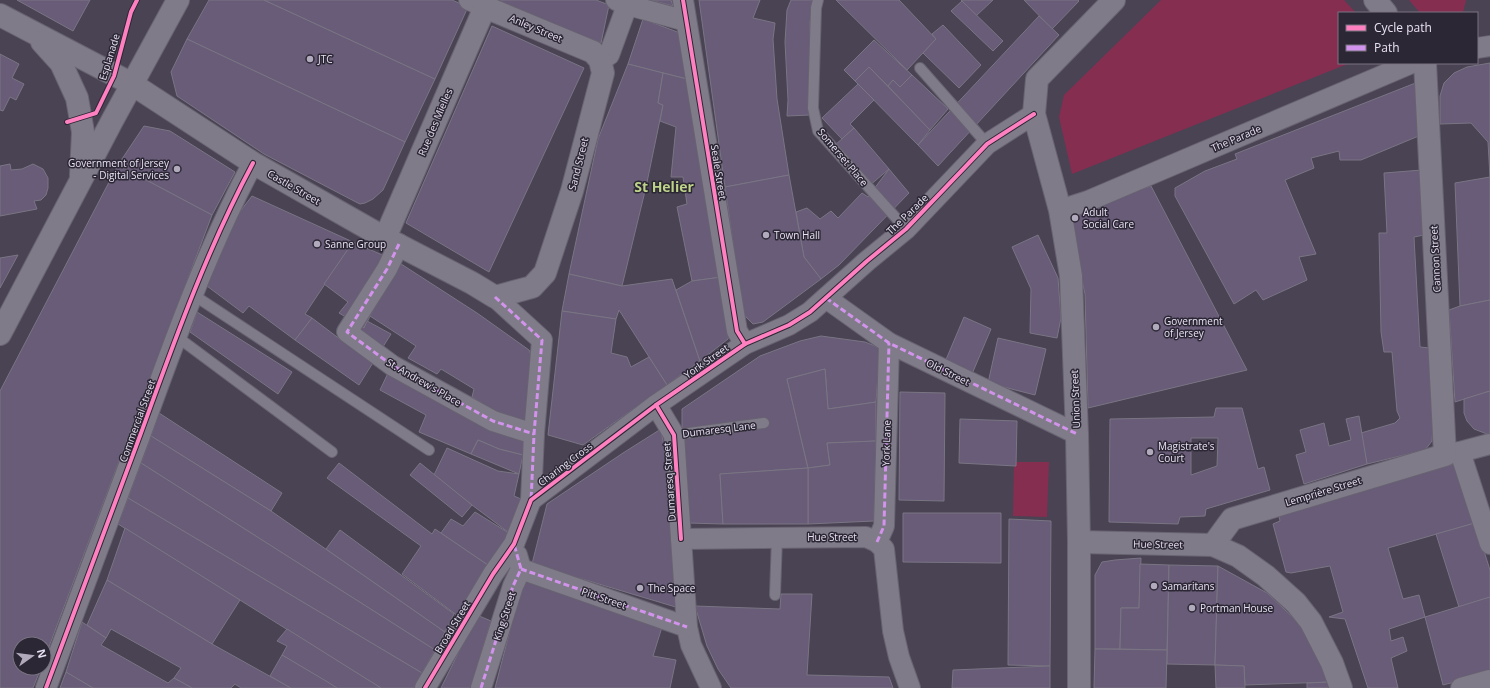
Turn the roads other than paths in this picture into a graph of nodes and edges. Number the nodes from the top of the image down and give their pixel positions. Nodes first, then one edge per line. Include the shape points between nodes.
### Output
1 (178, 0) edge
2 (683, 0) edge
3 (818, 0) edge
4 (1114, 0) edge
5 (1375, 0) edge
6 (624, 2) edge
7 (477, 4) edge
8 (1385, 12) edge
9 (0, 15) edge
10 (686, 21) junction
11 (35, 34) junction
12 (1490, 46) edge
13 (1478, 48) edge
14 (600, 60) junction
15 (1410, 64) edge
16 (1425, 64) edge
17 (920, 68) dead end
18 (132, 84) junction
19 (1034, 114) junction
20 (987, 144) junction
21 (253, 163) junction
22 (80, 181) junction
23 (1060, 210) junction
24 (906, 229) junction
25 (392, 241) junction
26 (192, 294) junction
27 (495, 297) junction
28 (826, 298) junction
29 (789, 325) joint
30 (0, 334) edge
31 (176, 336) junction
32 (542, 340) joint
33 (889, 343) junction
34 (744, 344) junction
35 (656, 405) junction
36 (764, 423) dead end
37 (534, 434) junction
38 (1077, 434) junction
39 (674, 435) junction
40 (1490, 444) edge
41 (429, 450) dead end
42 (332, 452) dead end
43 (1452, 453) junction
44 (532, 500) junction
45 (777, 537) junction
46 (681, 539) junction
47 (871, 539) junction
48 (1078, 542) junction
49 (514, 544) junction
50 (1490, 544) edge
51 (1213, 545) junction
52 (521, 568) junction
53 (493, 574) joint
54 (775, 595) dead end
55 (687, 627) junction
56 (1490, 680) edge
57 (46, 688) edge
58 (425, 688) edge
59 (481, 688) edge
60 (711, 688) edge
61 (910, 688) edge
62 (1078, 688) edge
63 (1341, 688) edge
64 (1461, 688) edge

1 - 18 main road
2 - 10 street, Seale Street
3 - 24 lane, Somerset Place via 813,108 818,131
4 - 19 main road via 1037,79
5 - 8 main road
6 - 10 street
6 - 14 street via 609,55
7 - 14 main road, Anley Street via 593,52
7 - 25 main road, Rue des Mielles
9 - 11 main road, Castle Street
10 - 34 street, Seale Street via 737,331
11 - 18 main road, Castle Street
11 - 22 main road via 61,63 77,98 82,132
12 - 13 street
14 - 27 main road, Sand Street via 603,73 572,192 545,273 532,287
15 - 23 street, The Parade via 1095,198
16 - 43 main road, Cannon Street
17 - 20 lane
18 - 21 main road, Castle Street
18 - 22 main road
19 - 20 street, The Parade
19 - 23 main road, Union Street
20 - 24 street, The Parade
21 - 25 main road, Castle Street
21 - 26 street, Commercial Street
22 - 30 main road
23 - 38 main road, Union Street via 1071,276
24 - 28 street, The Parade
25 - 27 main road, Castle Street
25 - 37 street, St. Andrew's Place via 387,269 347,332 393,366 480,414 493,421
26 - 31 street, Commercial Street
26 - 41 lane
27 - 32 street, Castle Street
28 - 29 street, The Parade
28 - 33 street, Old Street
29 - 34 street, York Street
31 - 42 lane
31 - 57 street, Commercial Street
32 - 37 street, Charing Cross
33 - 38 street, Old Street
33 - 47 street, York Lane via 884,526
34 - 35 street, York Street
35 - 39 street, Dumaresq Street
35 - 44 street, Charing Cross
36 - 39 lane, Dumaresq Lane
37 - 44 street, Charing Cross
38 - 48 main road, Union Street
39 - 46 street, Dumaresq Street
40 - 43 street
43 - 50 street
43 - 51 main road, Lemprière Street via 1232,519
44 - 49 street, Charing Cross
45 - 46 street, Hue Street
45 - 47 street, Hue Street
45 - 54 lane
46 - 55 street, Dumaresq Street
47 - 61 street via 884,549 893,631
48 - 51 main road, Hue Street
48 - 62 main road, Union Street
49 - 52 street
49 - 53 street, Charing Cross
51 - 63 main road via 1238,556 1266,576 1296,603 1311,622 1332,663
52 - 55 street, Pitt Street
52 - 59 street, King Street
53 - 58 street, Broad Street
55 - 60 street, Dumaresq Street via 691,645
56 - 64 street

